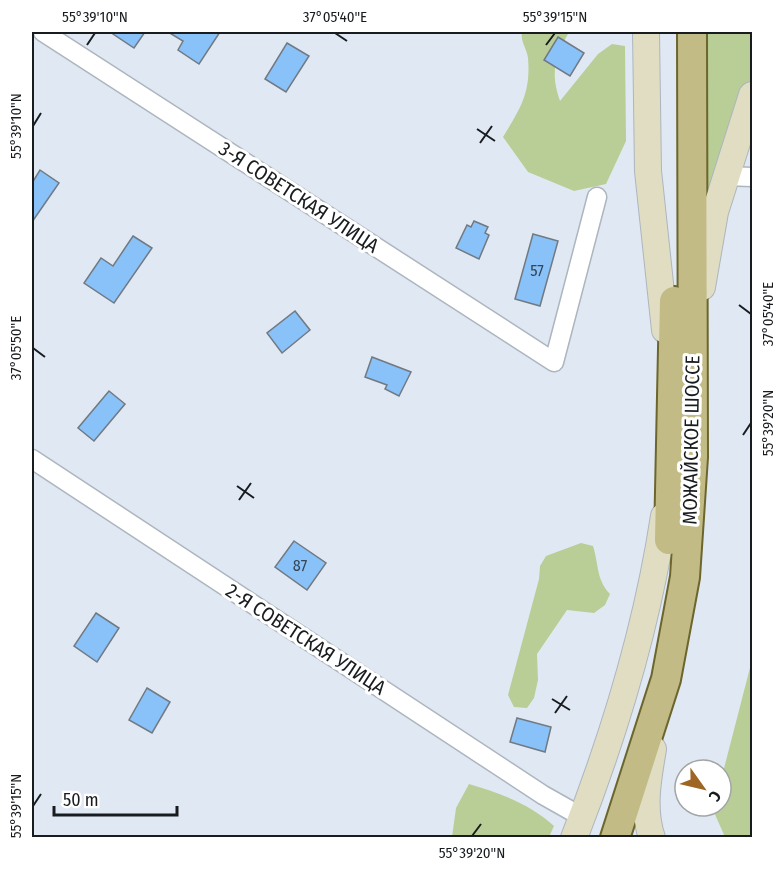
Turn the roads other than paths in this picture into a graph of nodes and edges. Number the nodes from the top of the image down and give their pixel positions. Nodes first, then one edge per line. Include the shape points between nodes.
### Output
1 (43, 32) edge
2 (646, 32) edge
3 (674, 32) edge
4 (692, 32) edge
5 (753, 95) edge
6 (725, 176) junction
7 (753, 177) edge
8 (597, 197) dead end
9 (683, 396) junction
10 (32, 459) edge
11 (666, 679) junction
12 (584, 831) edge
13 (615, 837) edge
14 (652, 837) edge

1 - 8 street, 3-Я СОВЕТСКАЯ УЛИЦА via 554,362
2 - 9 main road via 648,171
3 - 9 main road, МОЖАЙСКОЕ ШОССЕ
4 - 9 main road, МОЖАЙСКОЕ ШОССЕ
5 - 6 main road
6 - 7 street
6 - 9 main road via 715,212
9 - 11 main road, МОЖАЙСКОЕ ШОССЕ via 693,468 686,566
9 - 12 main road, МОЖАЙСКОЕ ШОССЕ via 673,454 665,583 648,675 634,731
10 - 12 street, 2-Я СОВЕТСКАЯ УЛИЦА via 543,795
11 - 13 main road, МОЖАЙСКОЕ ШОССЕ
11 - 14 main road via 646,795

